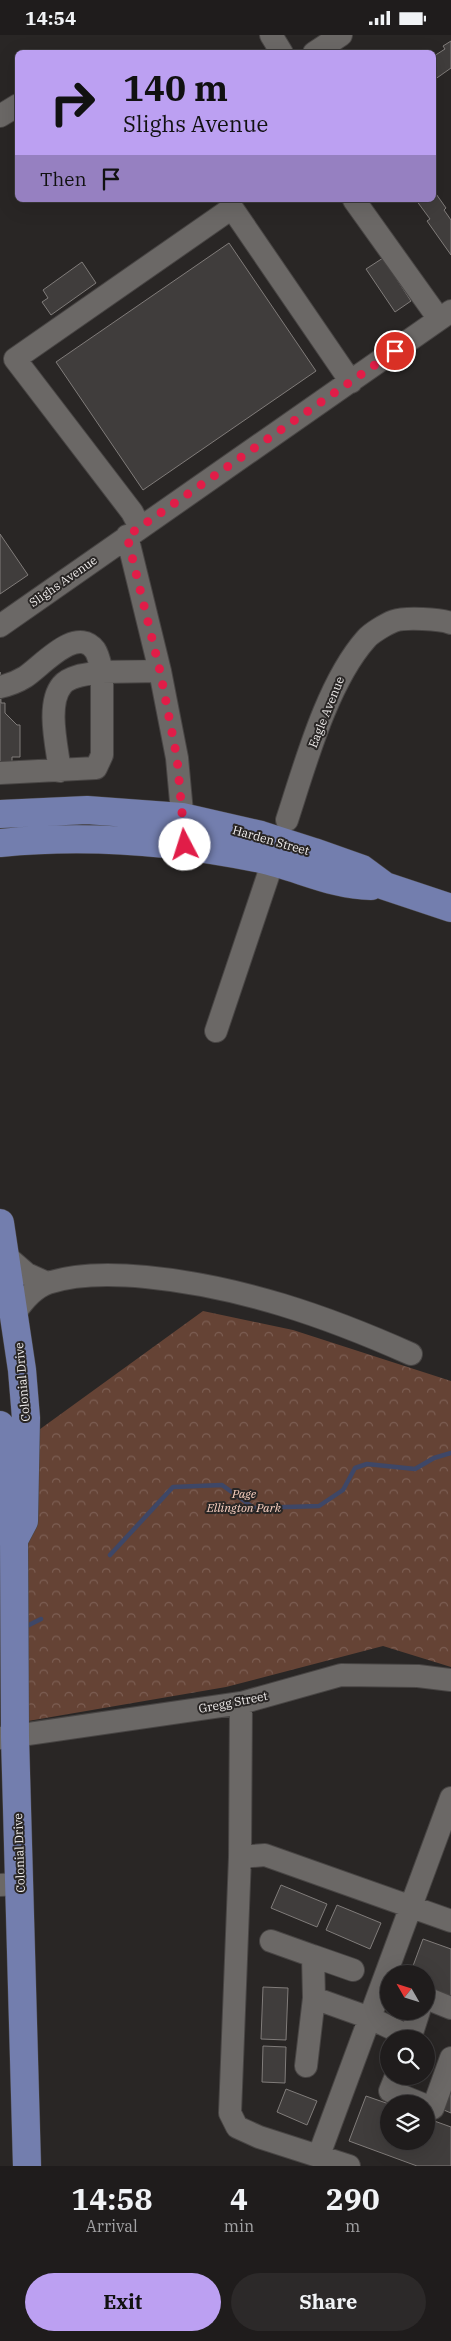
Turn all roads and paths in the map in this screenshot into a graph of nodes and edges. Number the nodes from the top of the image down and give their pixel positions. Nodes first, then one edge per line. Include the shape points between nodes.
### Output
1 (271, 35) edge
2 (341, 35) edge
3 (280, 50) edge
4 (318, 50) edge
5 (15, 107) edge
6 (0, 116) edge
7 (356, 202) edge
8 (238, 204) edge
9 (445, 315) edge
10 (8, 361) edge
11 (351, 382) junction
12 (133, 531) junction
13 (451, 623) edge
14 (0, 625) edge
15 (100, 665) junction
16 (34, 670) junction
17 (160, 671) junction
18 (0, 676) edge
19 (0, 687) edge
20 (0, 692) edge
21 (0, 701) edge
22 (60, 771) junction
23 (0, 773) edge
24 (0, 813) edge
25 (182, 817) junction
26 (287, 820) dead end
27 (0, 843) edge
28 (185, 845) junction
29 (267, 879) dead end
30 (385, 886) junction
31 (451, 908) edge
32 (216, 1031) dead end
33 (0, 1223) edge
34 (5, 1255) junction
35 (47, 1283) junction
36 (14, 1313) junction
37 (411, 1354) dead end
38 (0, 1425) edge
39 (14, 1539) junction
40 (451, 1680) edge
41 (241, 1703) junction
42 (8, 1737) edge
43 (451, 1798) edge
44 (240, 1857) junction
45 (10, 1884) edge
46 (411, 1906) junction
47 (451, 1921) edge
48 (272, 1941) dead end
49 (313, 1955) junction
50 (353, 1970) dead end
51 (314, 1999) junction
52 (435, 2002) edge
53 (451, 2008) edge
54 (370, 2018) junction
55 (394, 2030) edge
56 (451, 2058) edge
57 (306, 2066) dead end
58 (392, 2085) edge
59 (400, 2095) edge
60 (435, 2102) edge
61 (319, 2155) junction
62 (27, 2166) edge
63 (349, 2166) edge

1 - 3 street
2 - 4 street
5 - 6 street
7 - 9 street
8 - 10 street
8 - 11 street
9 - 11 street, Slighs Avenue
10 - 12 street via 132,512
11 - 12 street, Slighs Avenue
12 - 14 street, Slighs Avenue
12 - 17 street
13 - 26 street, Eagle Avenue via 443,620 396,620 367,638 342,672
15 - 16 street via 94,649 78,641
15 - 17 street
15 - 22 street via 62,684 53,704
15 - 22 street via 102,755 96,768
16 - 18 street
16 - 19 street
16 - 20 street via 24,684
16 - 21 street via 32,685 20,697
17 - 25 street via 177,758
22 - 23 street
24 - 25 main road, Harden Street via 87,810
25 - 28 street
25 - 30 main road, Harden Street via 261,835 314,852 362,869
27 - 28 main road, Harden Street via 81,838
28 - 30 main road, Harden Street via 264,860 354,886
29 - 32 street
30 - 31 main road, Harden Street
33 - 34 main road, Colonial Drive
34 - 35 street via 27,1274
34 - 36 main road, Colonial Drive
35 - 36 street via 26,1297
35 - 37 street via 96,1274 203,1284 298,1309
36 - 39 main road, Colonial Drive via 26,1419 24,1521
38 - 39 main road, Colonial Drive via 6,1524
39 - 42 main road, Colonial Drive
40 - 41 street, Gregg Street via 341,1675
41 - 42 street, Gregg Street
41 - 44 street
42 - 45 main road, Colonial Drive
43 - 46 street
44 - 46 street via 265,1855
44 - 61 street via 230,2113 237,2127
45 - 62 main road, Colonial Drive
46 - 47 street
46 - 54 street
48 - 49 street
49 - 50 street
49 - 51 street
51 - 54 street
51 - 57 street
52 - 53 street
54 - 55 street
54 - 61 street
56 - 60 street
58 - 59 street via 390,2091
61 - 63 street

